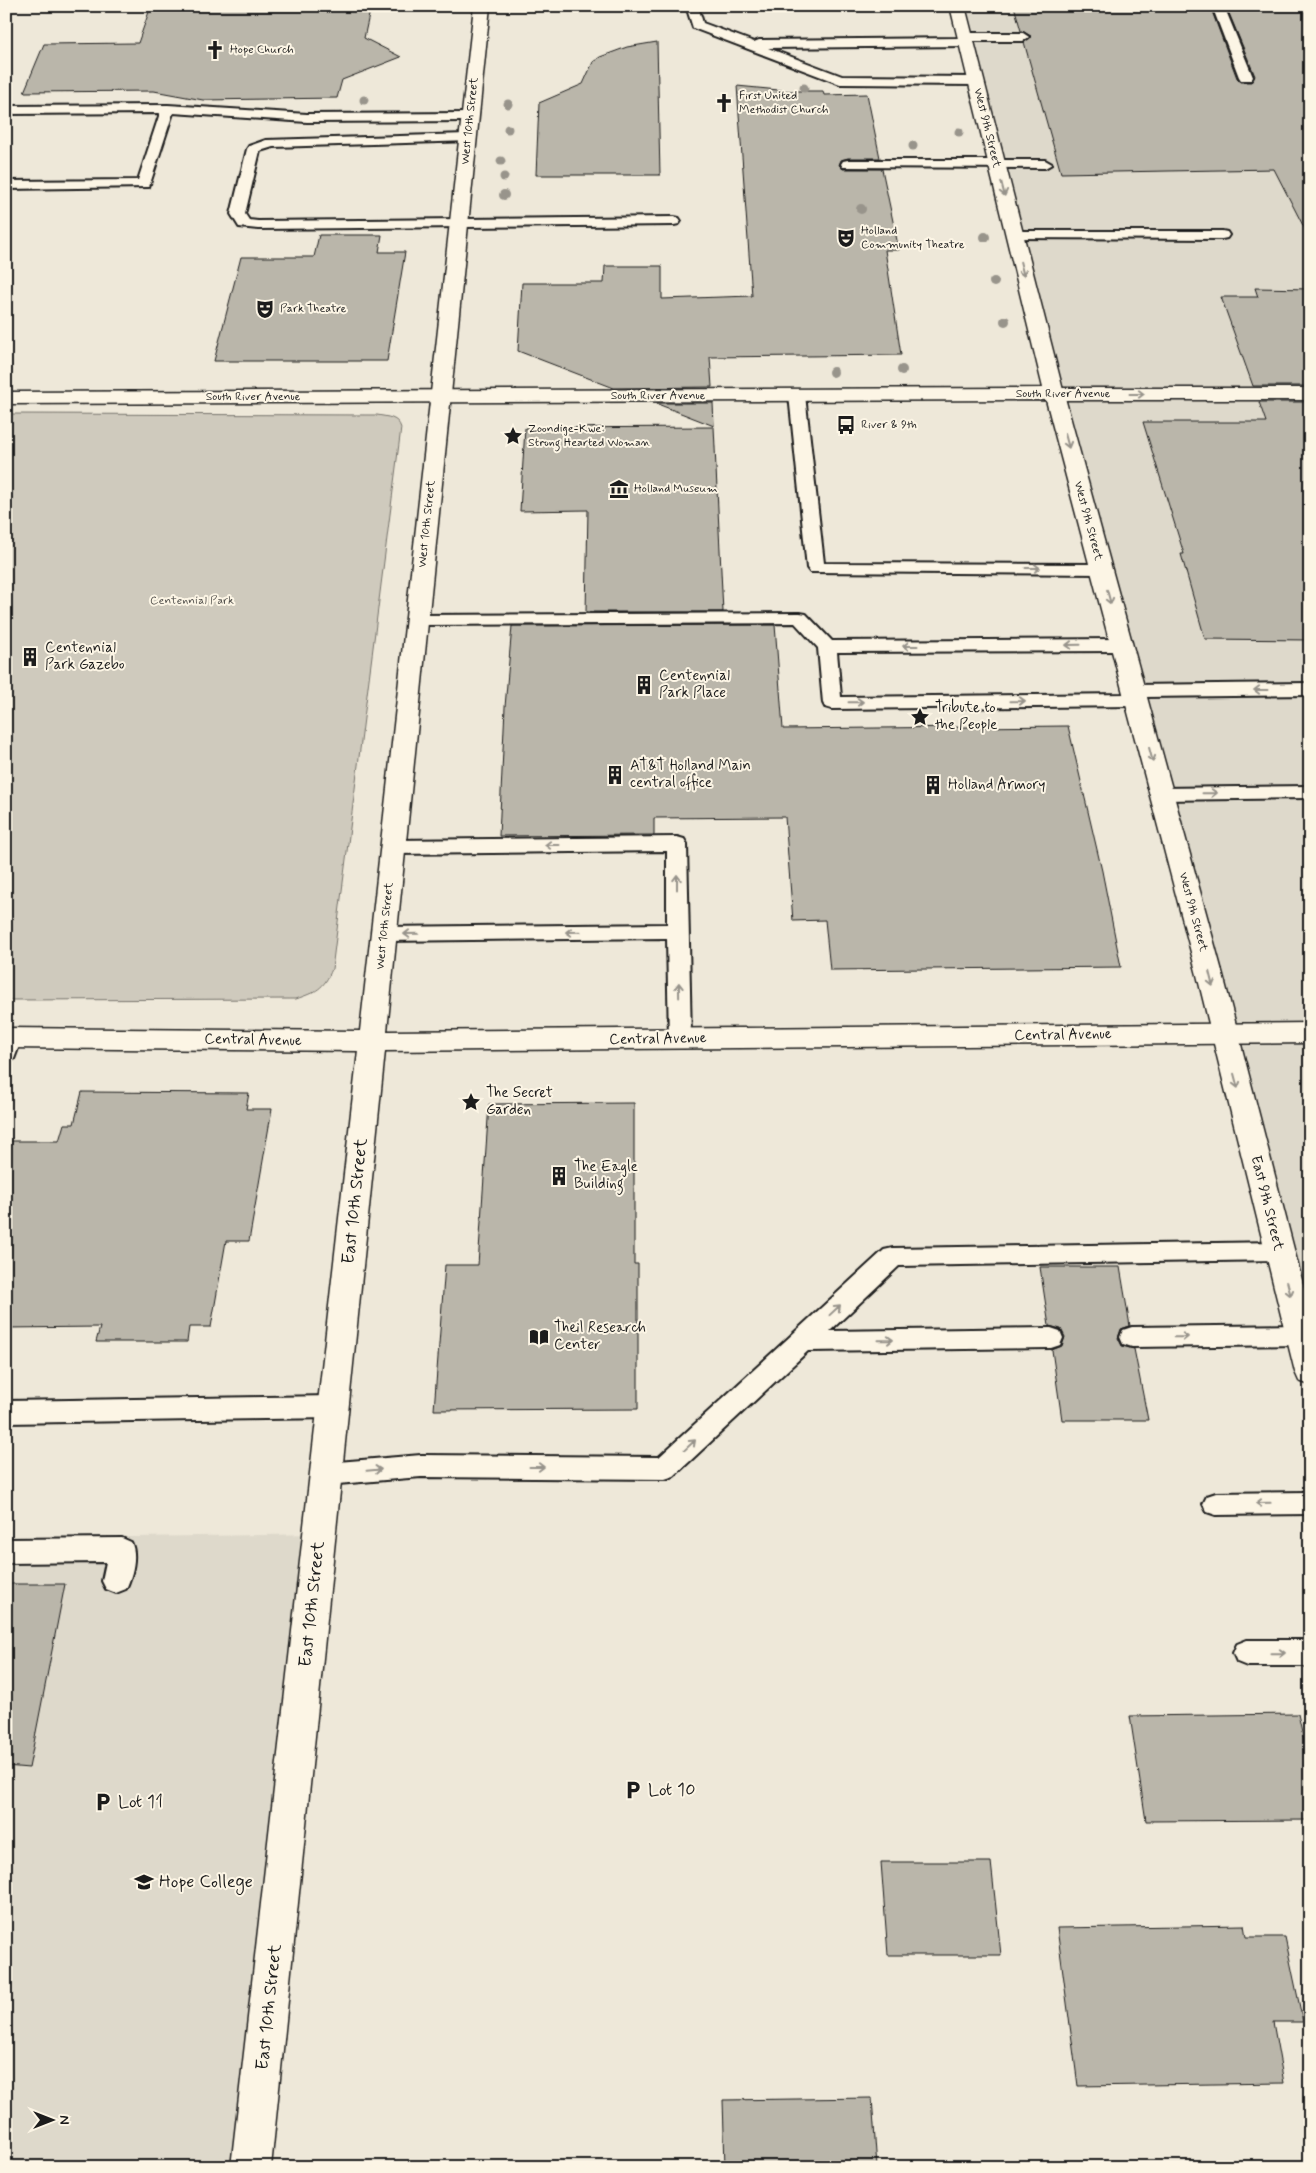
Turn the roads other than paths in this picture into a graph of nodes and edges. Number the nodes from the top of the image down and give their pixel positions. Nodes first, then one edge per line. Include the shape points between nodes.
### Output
1 (482, 6) edge
2 (692, 6) edge
3 (957, 6) edge
4 (1218, 6) edge
5 (1023, 37) dead end
6 (965, 40) junction
7 (748, 45) junction
8 (1246, 77) dead end
9 (975, 81) junction
10 (168, 109) junction
11 (6, 110) edge
12 (470, 117) junction
13 (467, 138) junction
14 (848, 164) dead end
15 (1045, 164) dead end
16 (997, 165) junction
17 (6, 185) edge
18 (674, 221) dead end
19 (459, 222) junction
20 (1014, 235) junction
21 (1222, 235) dead end
22 (1054, 394) junction
23 (1310, 394) edge
24 (797, 395) junction
25 (440, 397) junction
26 (6, 398) edge
27 (1101, 569) junction
28 (417, 620) junction
29 (1121, 644) junction
30 (827, 647) junction
31 (1310, 689) edge
32 (1135, 696) junction
33 (1310, 792) edge
34 (1161, 794) junction
35 (393, 847) junction
36 (676, 931) junction
37 (384, 934) junction
38 (1310, 1033) edge
39 (1224, 1034) junction
40 (680, 1039) junction
41 (373, 1041) junction
42 (8, 1043) edge
43 (1280, 1251) junction
44 (1300, 1335) junction
45 (1132, 1337) dead end
46 (1051, 1338) dead end
47 (802, 1341) junction
48 (1310, 1372) edge
49 (332, 1407) junction
50 (6, 1412) edge
51 (326, 1474) junction
52 (1310, 1503) edge
53 (1216, 1504) dead end
54 (6, 1552) edge
55 (116, 1581) dead end
56 (1310, 1653) edge
57 (1247, 1654) dead end
58 (251, 2167) edge

1 - 12 street, West 10th Street
2 - 7 lane via 697,25
3 - 6 street, West 9th Street
4 - 8 lane
5 - 6 lane
6 - 7 lane
6 - 9 street, West 9th Street
7 - 9 lane via 840,80
9 - 16 street, West 9th Street
10 - 11 lane
10 - 12 lane via 307,118
10 - 17 lane via 144,184
12 - 13 street, West 10th Street
13 - 19 street, West 10th Street
13 - 19 lane via 261,145 254,149 238,214 244,224 258,225
14 - 16 lane
15 - 16 lane
16 -> 20 street, West 9th Street
18 - 19 lane
19 - 25 street, West 10th Street
20 - 21 lane
20 -> 22 street, West 9th Street
22 -> 23 street, South River Avenue
22 - 24 street, South River Avenue
22 -> 27 street, West 9th Street
24 - 25 street, South River Avenue
24 -> 27 lane via 816,568
25 - 26 street, South River Avenue
25 - 28 street, West 10th Street
27 -> 29 street, West 9th Street
28 - 30 lane via 800,618
28 - 35 street, West 10th Street
29 -> 30 lane
29 - 32 street, West 9th Street
30 -> 32 lane via 832,702
31 -> 32 lane
32 -> 34 street, West 9th Street
34 -> 33 lane
34 -> 39 street, West 9th Street
36 -> 35 lane via 677,844
35 - 37 street, West 10th Street
36 -> 37 lane
40 -> 36 lane
37 - 41 street, West 10th Street
38 - 39 street, Central Avenue
39 - 40 street, Central Avenue
39 -> 43 street, East 9th Street
40 - 41 street, Central Avenue
41 - 42 street, Central Avenue
41 - 49 street, East 10th Street
43 -> 44 street, East 9th Street
47 -> 43 lane via 893,1257
45 -> 44 lane
44 - 48 street, East 9th Street
47 -> 46 lane
51 -> 47 lane via 421,1466 666,1468
49 - 50 lane
49 - 51 street, East 10th Street
51 - 58 street, East 10th Street
52 -> 53 lane
54 - 55 lane via 122,1550
57 -> 56 lane

